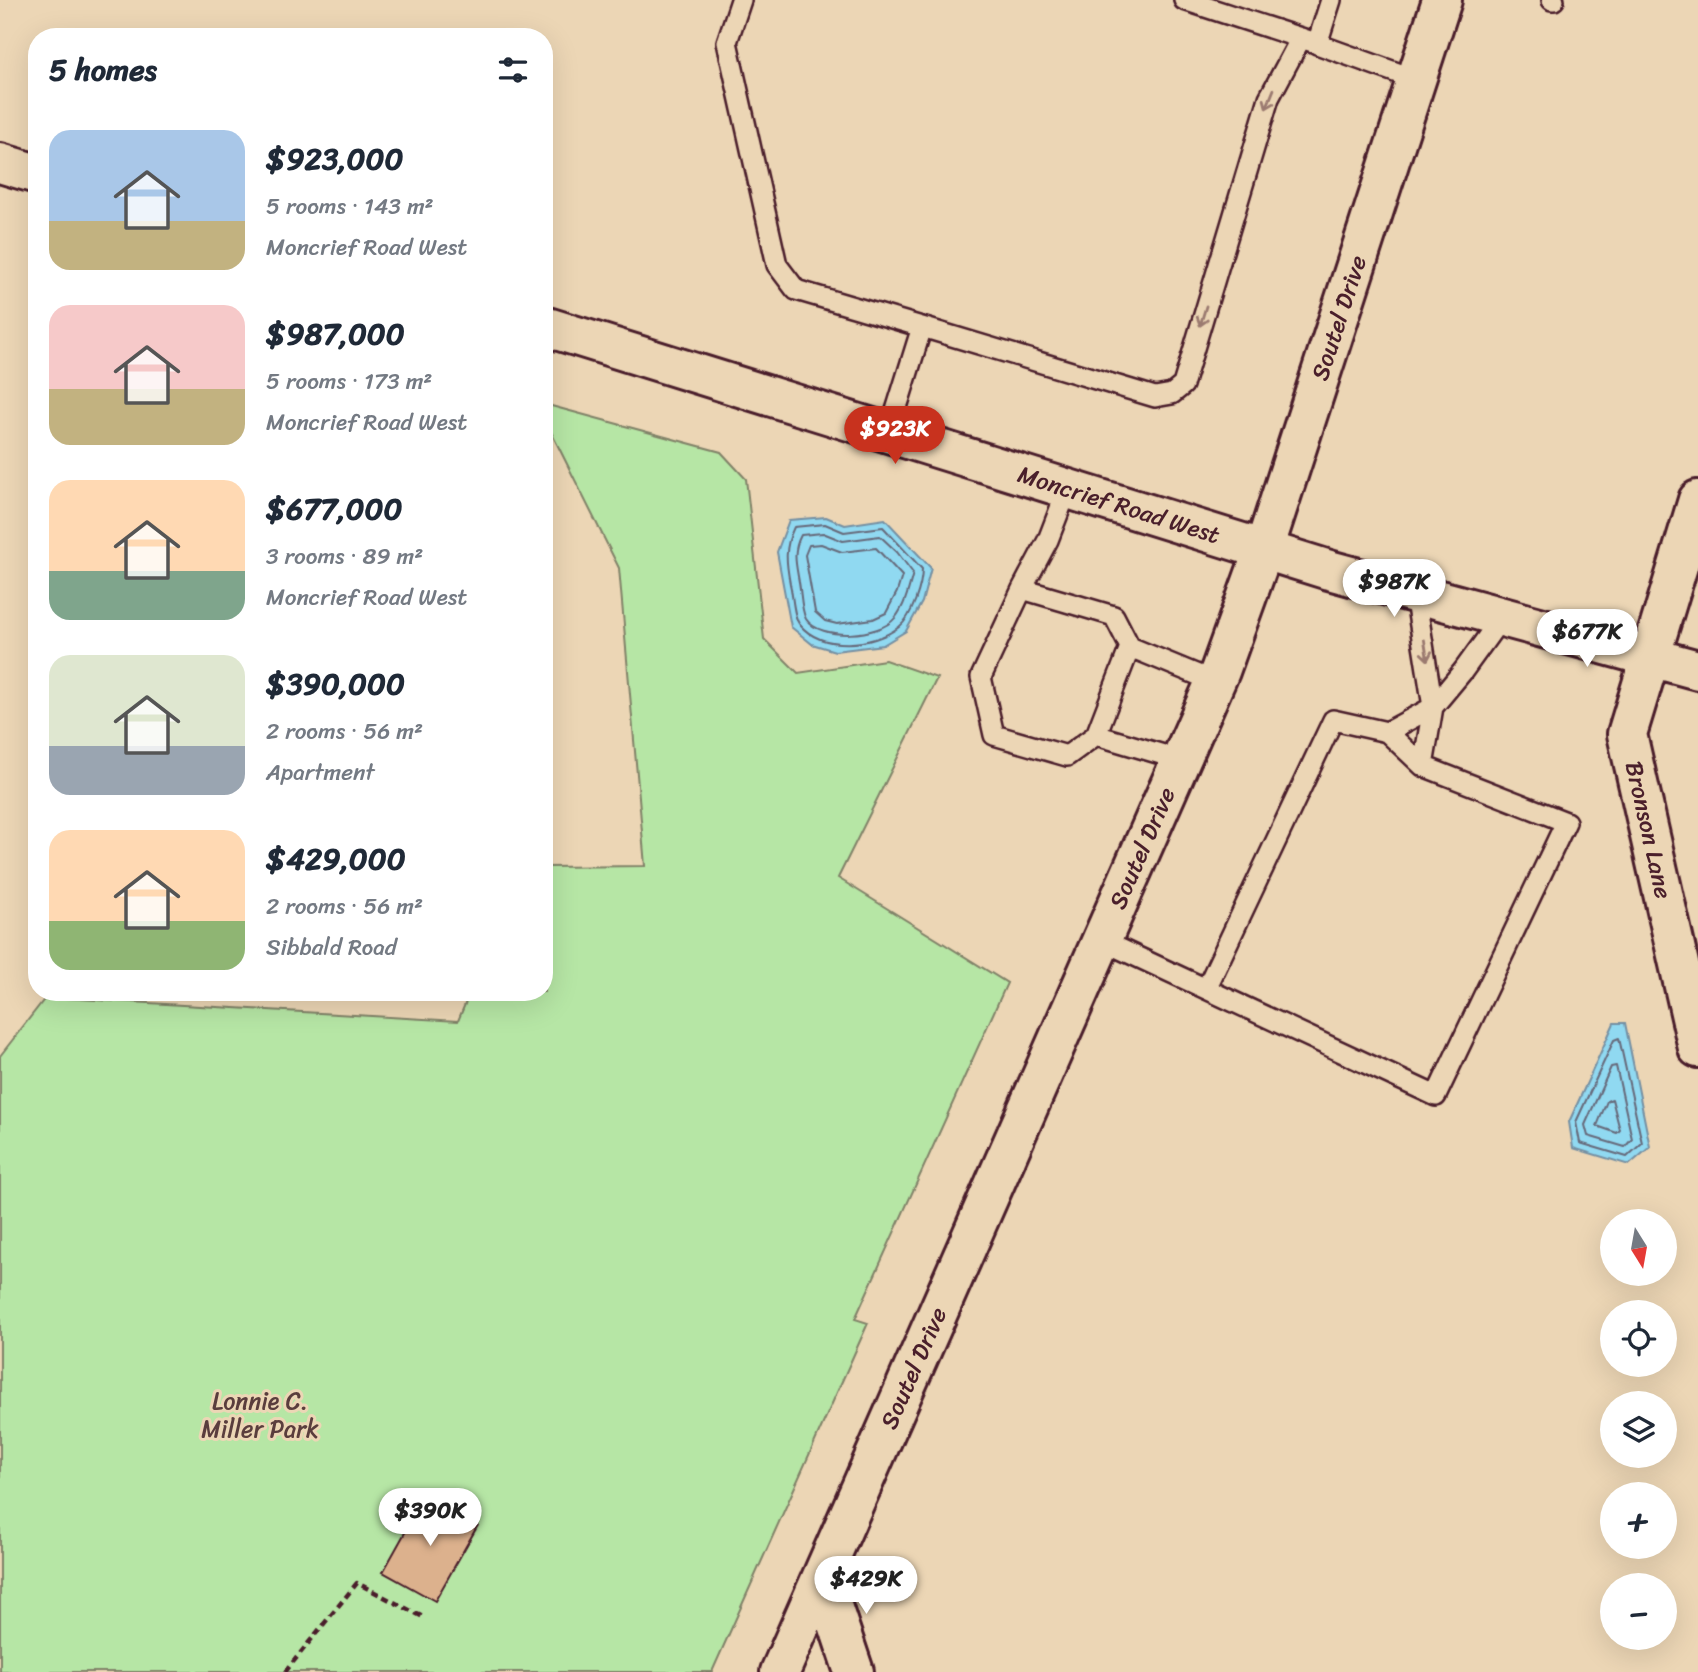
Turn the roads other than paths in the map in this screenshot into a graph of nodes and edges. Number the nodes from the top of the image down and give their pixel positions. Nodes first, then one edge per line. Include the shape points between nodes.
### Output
1 (741, 0) edge
2 (1184, 0) edge
3 (1331, 0) edge
4 (1442, 0) edge
5 (1309, 41) junction
6 (1417, 80) junction
7 (0, 163) edge
8 (28, 171) edge
9 (922, 327) junction
10 (553, 329) edge
11 (889, 433) junction
12 (1068, 488) junction
13 (1698, 500) edge
14 (1264, 549) junction
15 (1022, 589) junction
16 (1415, 594) junction
17 (1502, 617) junction
18 (1130, 647) junction
19 (1649, 655) junction
20 (1698, 670) edge
21 (1215, 682) junction
22 (1433, 707) junction
23 (1387, 732) junction
24 (1096, 735) junction
25 (1181, 760) junction
26 (1423, 766) junction
27 (1101, 940) junction
28 (1206, 989) junction
29 (1698, 1048) edge
30 (823, 1579) junction
31 (780, 1672) edge
32 (854, 1672) edge

1 - 9 lane via 727,42 777,265 796,290
2 - 5 lane
3 - 5 lane
4 - 6 main road, Soutel Drive
5 - 6 lane
5 -> 9 lane via 1269,98 1182,385 1171,394 1154,397
6 - 14 main road, Soutel Drive
7 - 8 main road
9 - 11 lane
10 - 11 main road, Moncrief Road West
11 - 12 main road, Moncrief Road West
12 - 14 main road, Moncrief Road West
12 - 15 lane
13 - 19 main road, Bronson Lane
14 - 16 main road, Moncrief Road West
14 - 21 main road, Soutel Drive
15 - 18 lane via 1114,616
15 - 24 lane via 981,677 994,735 1066,756
16 - 17 main road, Moncrief Road West
16 -> 22 lane
17 - 19 main road, Moncrief Road West
17 - 22 lane
18 - 21 lane
18 - 24 lane
19 - 20 main road, Moncrief Road West
19 - 29 main road, Bronson Lane via 1627,734
21 - 25 main road, Soutel Drive
22 - 23 lane
22 - 26 lane
23 - 26 lane
23 - 28 lane via 1333,720
24 - 25 lane
25 - 27 main road, Soutel Drive
26 - 28 lane via 1566,822 1436,1096
27 - 28 lane
27 - 30 main road, Soutel Drive
30 - 31 main road, Soutel Drive
30 - 32 main road

